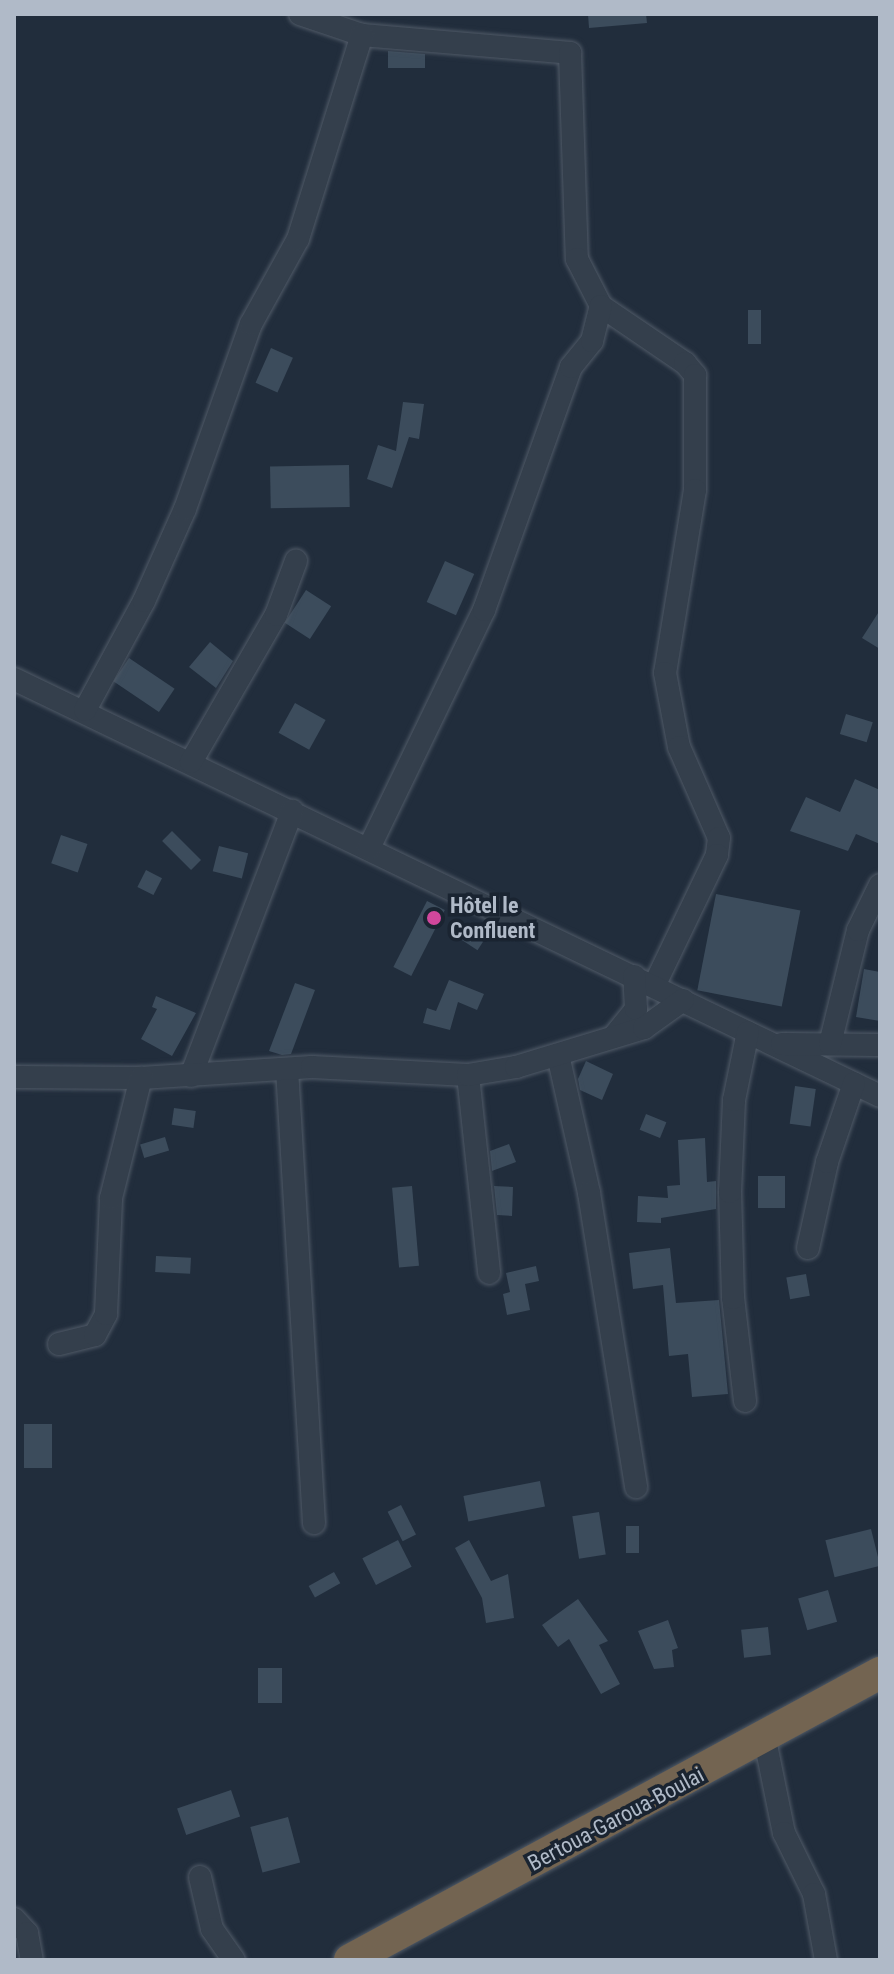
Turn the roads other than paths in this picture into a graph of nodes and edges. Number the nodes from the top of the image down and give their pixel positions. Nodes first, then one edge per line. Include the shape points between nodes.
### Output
1 (300, 14) edge
2 (362, 35) junction
3 (601, 306) junction
4 (296, 561) dead end
5 (14, 679) edge
6 (85, 710) junction
7 (191, 762) junction
8 (292, 811) junction
9 (369, 848) junction
10 (880, 885) edge
11 (644, 981) junction
12 (683, 1000) junction
13 (748, 1032) junction
14 (615, 1035) junction
15 (773, 1044) junction
16 (830, 1044) junction
17 (880, 1045) edge
18 (558, 1055) junction
19 (287, 1069) junction
20 (468, 1075) junction
21 (191, 1076) junction
22 (14, 1077) edge
23 (141, 1078) junction
24 (854, 1083) junction
25 (880, 1096) edge
26 (808, 1248) dead end
27 (489, 1273) dead end
28 (59, 1344) dead end
29 (745, 1401) dead end
30 (636, 1487) dead end
31 (314, 1523) dead end
32 (880, 1673) edge
33 (765, 1740) junction
34 (200, 1877) dead end
35 (14, 1919) edge
36 (32, 1960) edge
37 (234, 1960) edge
38 (350, 1960) edge
39 (826, 1960) edge

1 - 2 street
2 - 3 street via 570,53 577,259
2 - 6 street via 298,239 251,324 185,509 144,601
3 - 9 street via 596,332 571,367 484,610
3 - 11 street via 685,363 698,389 695,490 665,673 679,747 719,838 717,855
4 - 7 street via 276,615
5 - 6 street
6 - 7 street
7 - 8 street
8 - 9 street
8 - 21 street
9 - 11 street
10 - 16 street via 858,930
11 - 12 street
11 - 14 street via 636,1009
12 - 13 street
12 - 14 street via 644,1028
13 - 15 street
13 - 29 street via 734,1100 730,1192 733,1298
14 - 18 street
15 - 16 street
15 - 24 street
16 - 17 street
18 - 20 street
18 - 30 street via 589,1193
19 - 20 street
19 - 21 street
19 - 31 street
20 - 27 street
21 - 23 street
22 - 23 street
23 - 28 street via 111,1198 102,1327 95,1335
24 - 25 street
24 - 26 street via 827,1162
32 - 33 highway, Bertoua-Garoua-Boulai
33 - 38 highway, Bertoua-Garoua-Boulai
33 - 39 street via 784,1833 814,1894
34 - 37 street via 212,1929
35 - 36 street via 27,1933

